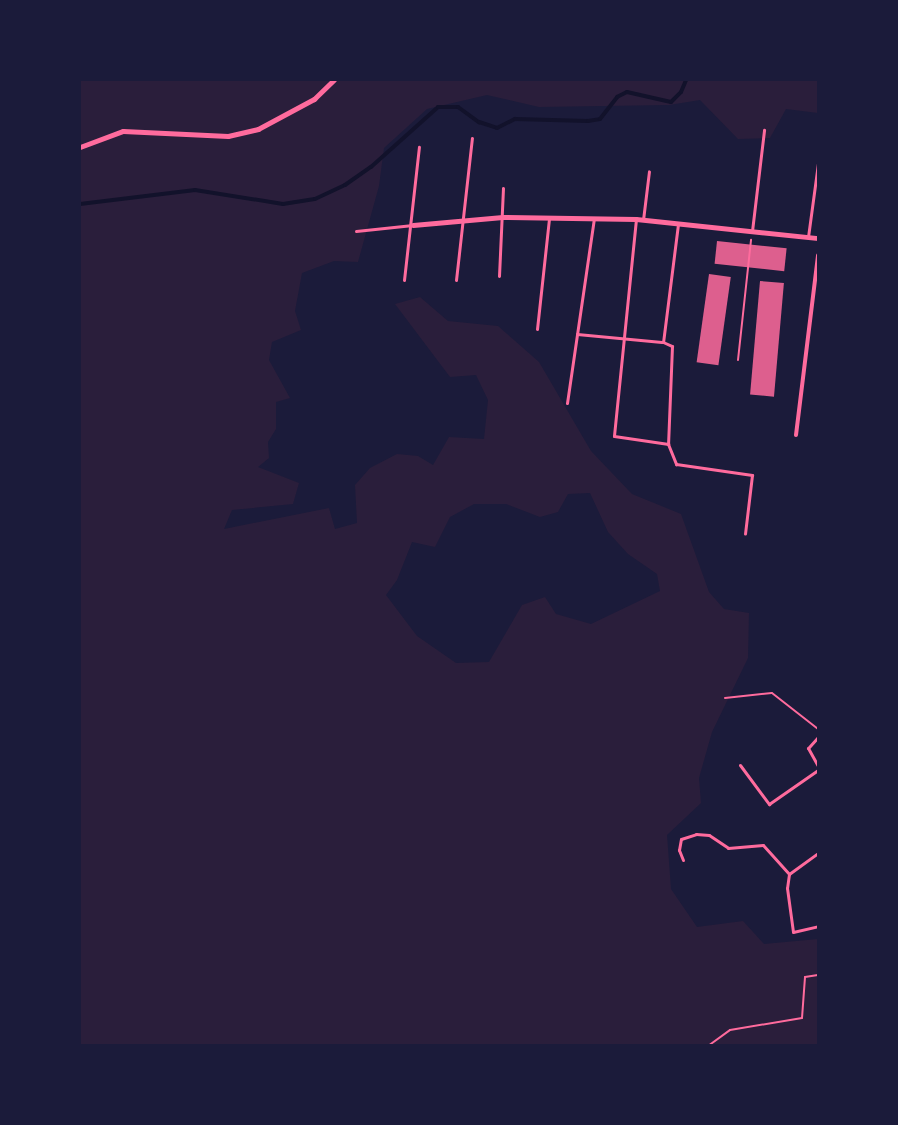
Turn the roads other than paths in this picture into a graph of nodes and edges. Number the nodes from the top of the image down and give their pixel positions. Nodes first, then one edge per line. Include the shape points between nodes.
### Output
1 (334, 80) edge
2 (764, 130) dead end
3 (472, 138) dead end
4 (80, 147) edge
5 (419, 147) dead end
6 (819, 163) edge
7 (649, 171) dead end
8 (503, 188) dead end
9 (502, 218) junction
10 (549, 219) junction
11 (594, 219) junction
12 (463, 220) junction
13 (640, 220) junction
14 (679, 223) junction
15 (413, 225) junction
16 (356, 231) dead end
17 (752, 231) junction
18 (808, 237) junction
19 (819, 238) edge
20 (819, 255) edge
21 (499, 276) dead end
22 (404, 280) dead end
23 (456, 280) dead end
24 (537, 329) dead end
25 (578, 334) junction
26 (623, 338) junction
27 (663, 342) junction
28 (567, 403) dead end
29 (796, 435) dead end
30 (668, 444) junction
31 (745, 534) dead end
32 (819, 737) edge
33 (740, 765) dead end
34 (819, 768) edge
35 (819, 853) edge
36 (683, 860) dead end
37 (789, 874) junction
38 (819, 926) edge

1 - 4 street via 314,99 258,129 228,136 132,130
2 - 17 lane
3 - 12 lane
5 - 15 lane
6 - 18 lane
7 - 13 lane
8 - 9 lane
9 - 10 street
9 - 12 street
9 - 21 lane
10 - 11 street
10 - 24 lane
11 - 13 street
11 - 25 lane
12 - 15 street
12 - 23 lane
13 - 14 street
13 - 26 lane
14 - 17 street
14 - 27 lane
15 - 16 lane
15 - 22 lane
17 - 18 street
18 - 19 street
20 - 29 street
25 - 26 lane
25 - 28 lane
26 - 27 lane
26 - 30 lane via 614,436
27 - 30 lane via 672,346
30 - 31 lane via 676,464 752,475
32 - 34 lane via 808,748
33 - 34 lane via 769,804
35 - 37 lane
36 - 37 lane via 679,850 681,839 710,835 729,848 763,845
37 - 38 lane via 792,932

